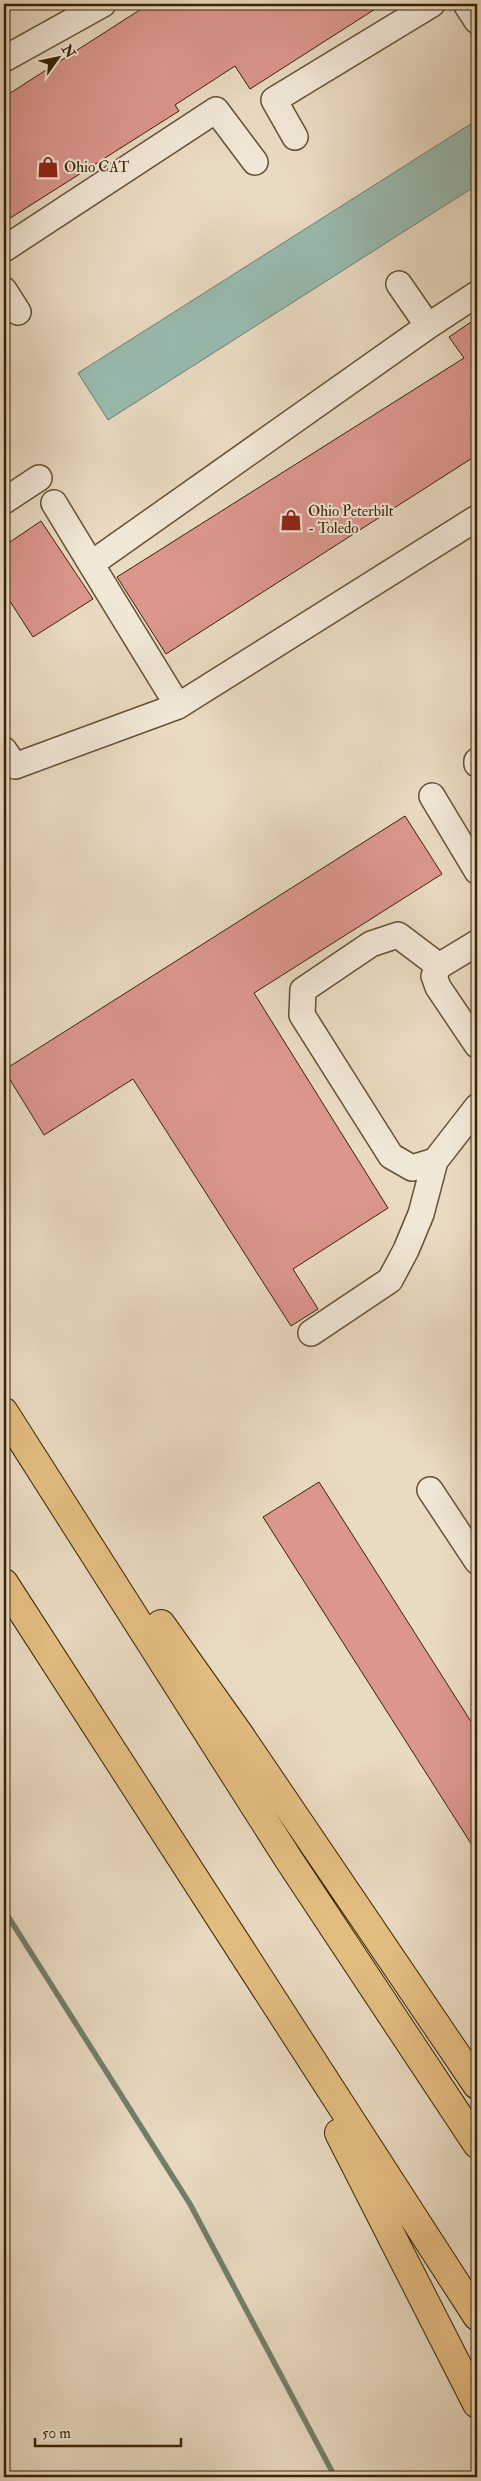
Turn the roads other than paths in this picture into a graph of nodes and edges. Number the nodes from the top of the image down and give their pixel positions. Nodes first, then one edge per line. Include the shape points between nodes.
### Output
1 (103, 4) edge
2 (432, 4) edge
3 (466, 4) edge
4 (477, 21) edge
5 (4, 59) edge
6 (295, 137) dead end
7 (255, 162) dead end
8 (4, 249) edge
9 (399, 284) dead end
10 (4, 290) edge
11 (477, 294) edge
12 (18, 312) dead end
13 (428, 326) junction
14 (39, 478) dead end
15 (4, 501) edge
16 (54, 503) dead end
17 (477, 518) edge
18 (91, 564) junction
19 (178, 706) junction
20 (4, 750) edge
21 (432, 796) dead end
22 (477, 871) edge
23 (477, 943) edge
24 (439, 966) junction
25 (477, 1045) edge
26 (477, 1107) edge
27 (435, 1161) junction
28 (311, 1333) dead end
29 (4, 1402) edge
30 (4, 1412) edge
31 (430, 1490) dead end
32 (477, 1561) edge
33 (4, 1583) edge
34 (203, 1892) junction
35 (477, 2085) edge
36 (477, 2144) edge
37 (477, 2316) edge
38 (477, 2404) edge

1 - 5 lane
2 - 6 lane via 274,100
3 - 4 lane
7 - 8 lane via 216,110
9 - 13 lane
10 - 12 lane
11 - 13 lane
13 - 18 lane
14 - 15 lane
16 - 18 lane
17 - 19 lane
18 - 19 lane
19 - 20 lane via 15,766
21 - 22 lane
23 - 24 lane
24 - 25 lane via 434,976 438,987
24 - 27 lane via 398,935 371,944 303,990 302,1015 391,1156 412,1168
26 - 27 lane
27 - 28 lane via 421,1214 390,1280
29 - 35 highway via 239,1734
30 - 36 highway via 294,1868
31 - 32 lane
33 - 34 highway
34 - 37 highway
34 - 38 highway via 356,2164

